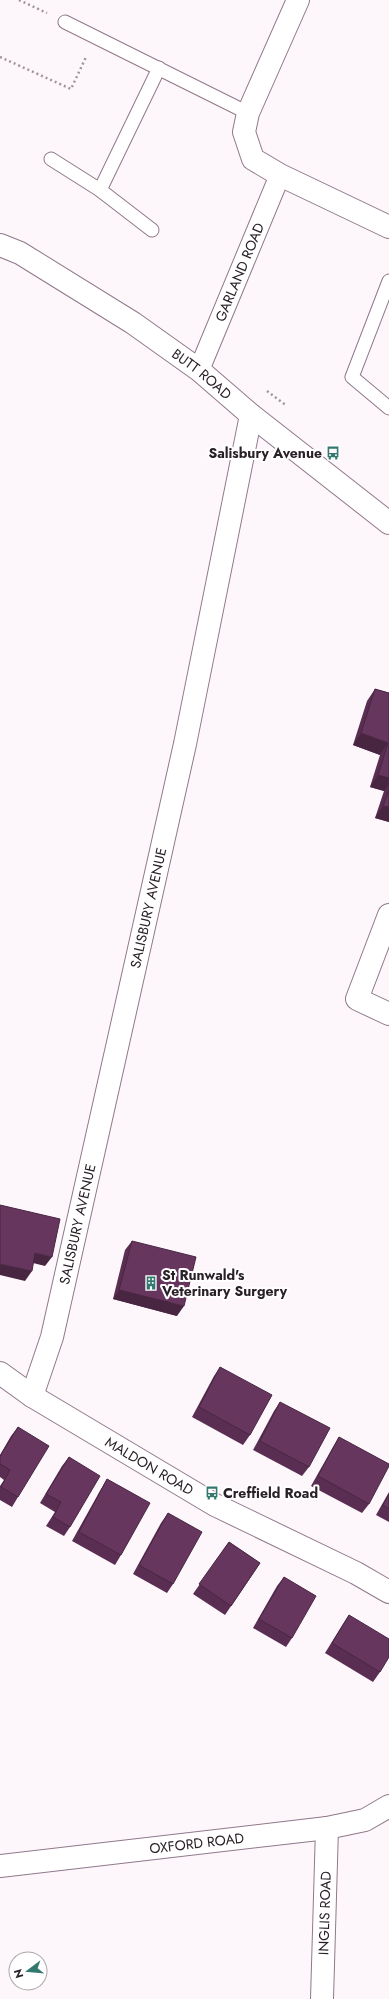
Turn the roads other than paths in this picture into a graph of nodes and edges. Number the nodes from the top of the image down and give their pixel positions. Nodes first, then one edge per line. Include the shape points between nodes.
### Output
1 (297, 2) edge
2 (65, 22) road end
3 (159, 68) junction
4 (248, 113) junction
5 (51, 159) dead end
6 (280, 175) junction
7 (100, 190) junction
8 (389, 227) edge
9 (152, 230) dead end
10 (0, 245) edge
11 (389, 281) edge
12 (199, 370) junction
13 (389, 408) edge
14 (251, 415) junction
15 (389, 523) edge
16 (389, 916) edge
17 (389, 1014) edge
18 (0, 1374) edge
19 (32, 1396) junction
20 (389, 1592) edge
21 (389, 1806) edge
22 (327, 1828) junction
23 (0, 1866) edge
24 (322, 1999) edge

1 - 4 street
2 - 3 lane
3 - 4 lane
3 - 7 lane
4 - 6 street via 244,132 254,159
5 - 7 lane
6 - 8 street
6 - 12 street, GARLAND ROAD
7 - 9 lane
10 - 12 street, BUTT ROAD via 20,253 133,323
11 - 13 lane via 352,377
12 - 14 street, BUTT ROAD
14 - 15 street, BUTT ROAD
14 - 19 street, SALISBURY AVENUE via 185,744 52,1337
16 - 17 street via 357,999
18 - 19 street, MALDON ROAD
19 - 20 street, MALDON ROAD via 215,1505 356,1573
21 - 22 street, OXFORD ROAD via 365,1820
22 - 23 street, OXFORD ROAD
22 - 24 street, INGLIS ROAD

